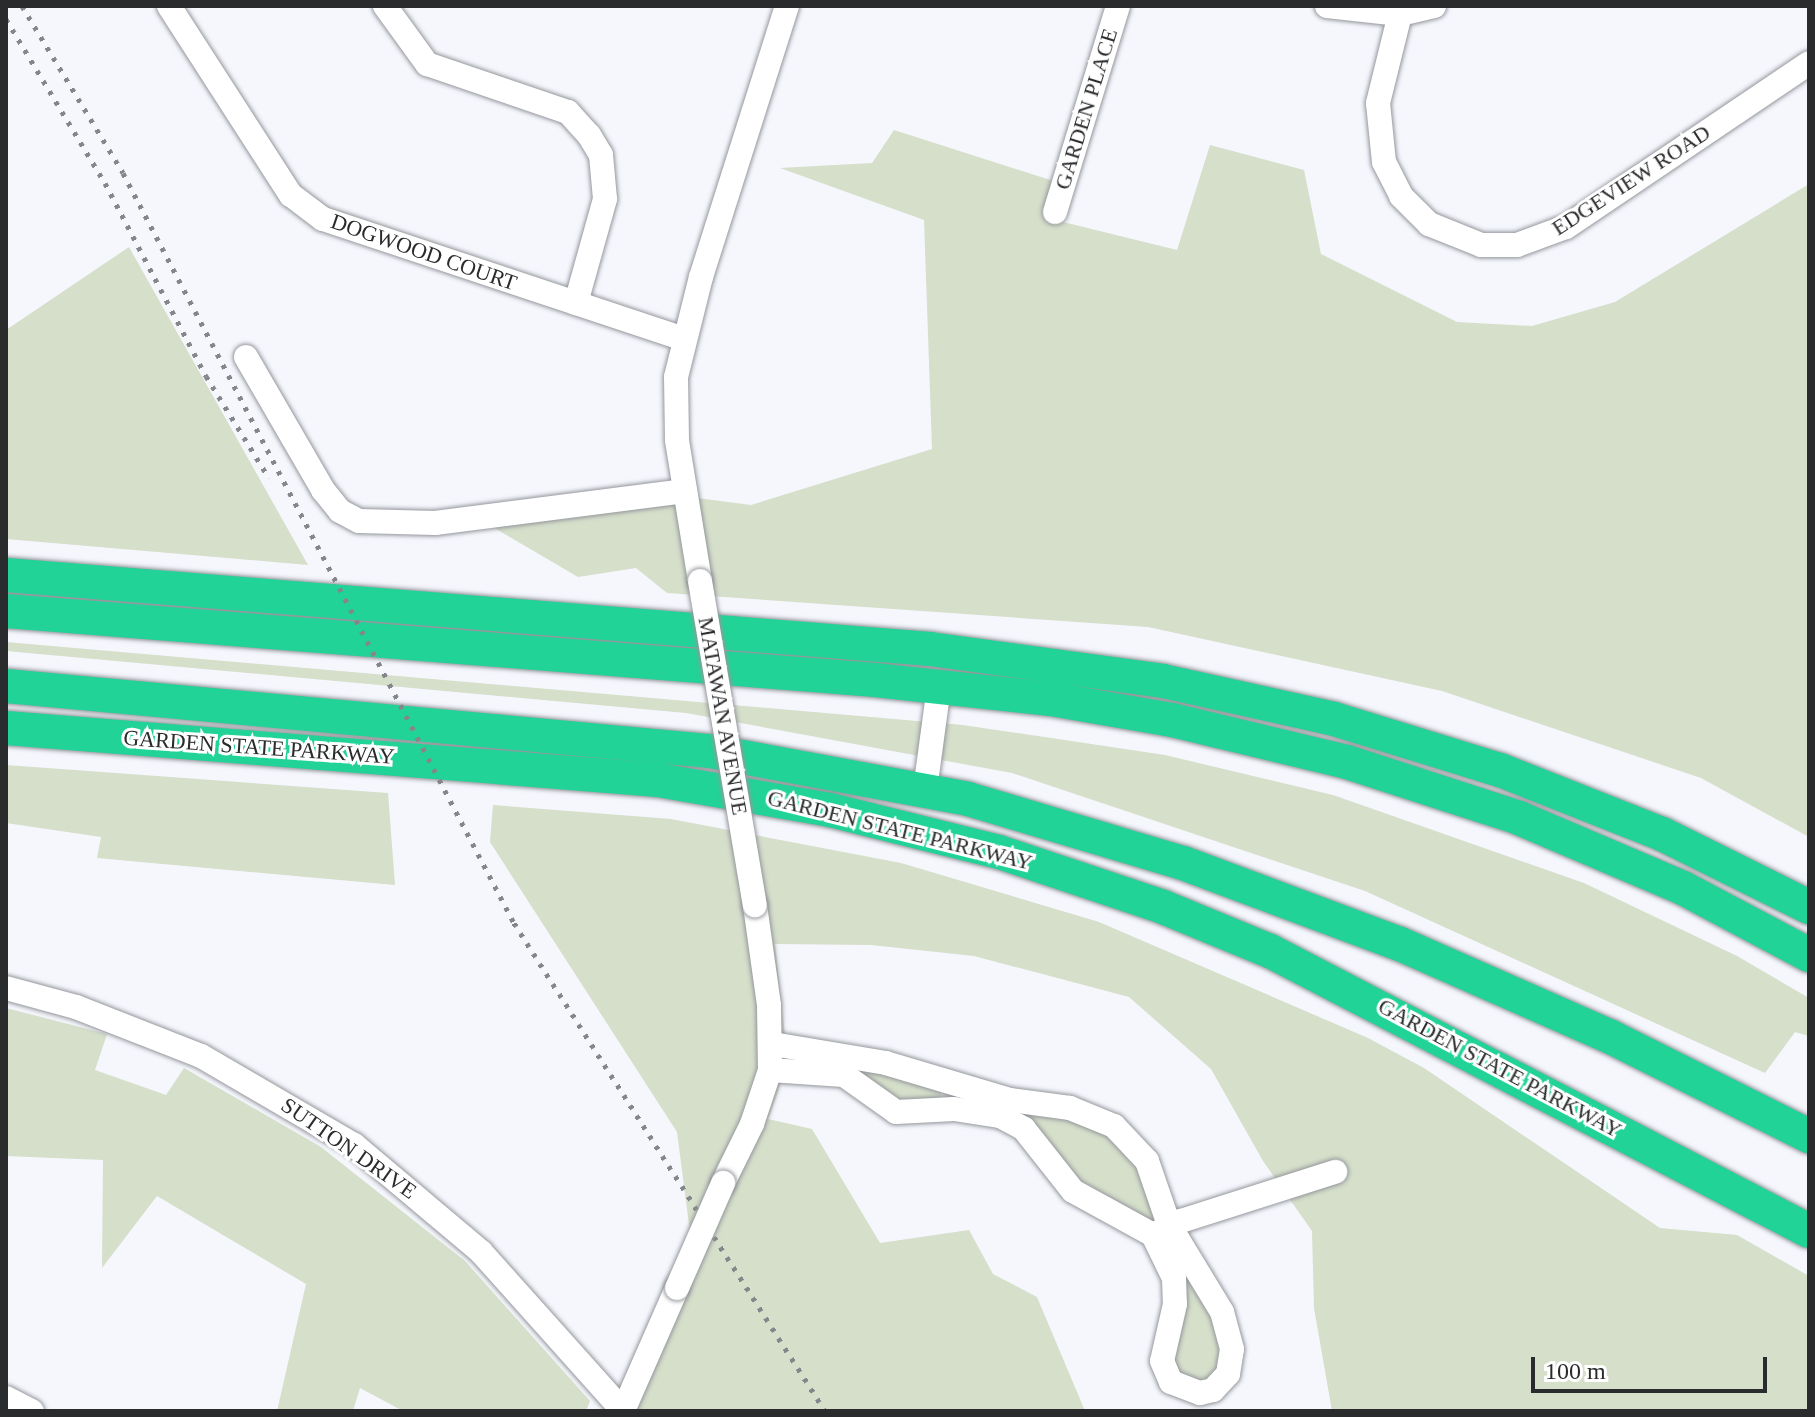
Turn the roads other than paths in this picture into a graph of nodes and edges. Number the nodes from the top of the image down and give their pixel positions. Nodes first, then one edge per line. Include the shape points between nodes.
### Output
1 (385, 6) edge
2 (787, 6) edge
3 (1118, 6) edge
4 (1327, 6) edge
5 (1434, 6) edge
6 (176, 9) edge
7 (1400, 14) junction
8 (1809, 63) edge
9 (1055, 212) dead end
10 (576, 303) junction
11 (684, 339) junction
12 (246, 357) dead end
13 (685, 491) junction
14 (328, 521) dead end
15 (359, 521) junction
16 (6, 575) edge
17 (6, 611) edge
18 (6, 686) edge
19 (939, 686) junction
20 (6, 728) edge
21 (925, 790) junction
22 (1809, 907) edge
23 (1809, 955) edge
24 (6, 988) edge
25 (773, 1044) junction
26 (846, 1066) junction
27 (770, 1070) junction
28 (955, 1097) junction
29 (1809, 1136) edge
30 (1335, 1172) dead end
31 (1161, 1230) junction
32 (1809, 1231) edge
33 (6, 1398) edge
34 (32, 1411) edge
35 (623, 1411) edge

1 - 10 street via 427,64 568,112 589,135 601,155 605,199
2 - 11 street, MATAWAN AVENUE
3 - 9 street, GARDEN PLACE
4 - 7 street
5 - 7 street
6 - 10 street, DOGWOOD COURT via 291,195 323,219
7 - 8 street, EDGEVIEW ROAD via 1378,103 1384,162 1401,196 1421,218 1443,233 1481,245 1517,245 1566,227
10 - 11 street, DOGWOOD COURT
11 - 13 street, MATAWAN AVENUE via 674,406
12 - 15 street via 323,490 340,511
13 - 15 street via 435,523
13 - 25 street, MATAWAN AVENUE, bridge via 755,905
14 - 15 street
16 - 22 highway via 930,649 1163,681 1334,719 1500,770 1662,834
17 - 19 highway
18 - 21 highway, GARDEN STATE PARKWAY via 710,751
19 - 21 street
19 - 23 highway via 1172,720 1405,779 1629,863
20 - 32 highway, GARDEN STATE PARKWAY via 658,780 830,810 999,852 1149,902 1270,951
21 - 29 highway, GARDEN STATE PARKWAY via 1116,841 1345,923 1609,1036
24 - 35 street, SUTTON DRIVE via 103,1017 201,1056 354,1145 481,1252
25 - 26 street
25 - 27 street, MATAWAN AVENUE
26 - 27 street
26 - 28 street
26 - 28 street via 896,1112
27 - 35 street, MATAWAN AVENUE, bridge via 752,1124
28 - 31 street via 1024,1129 1073,1191
28 - 31 street via 1070,1108 1114,1126 1147,1161
30 - 31 street
31 - 31 street via 1174,1278 1165,1372 1189,1393 1213,1390 1232,1363 1227,1325
33 - 34 street

